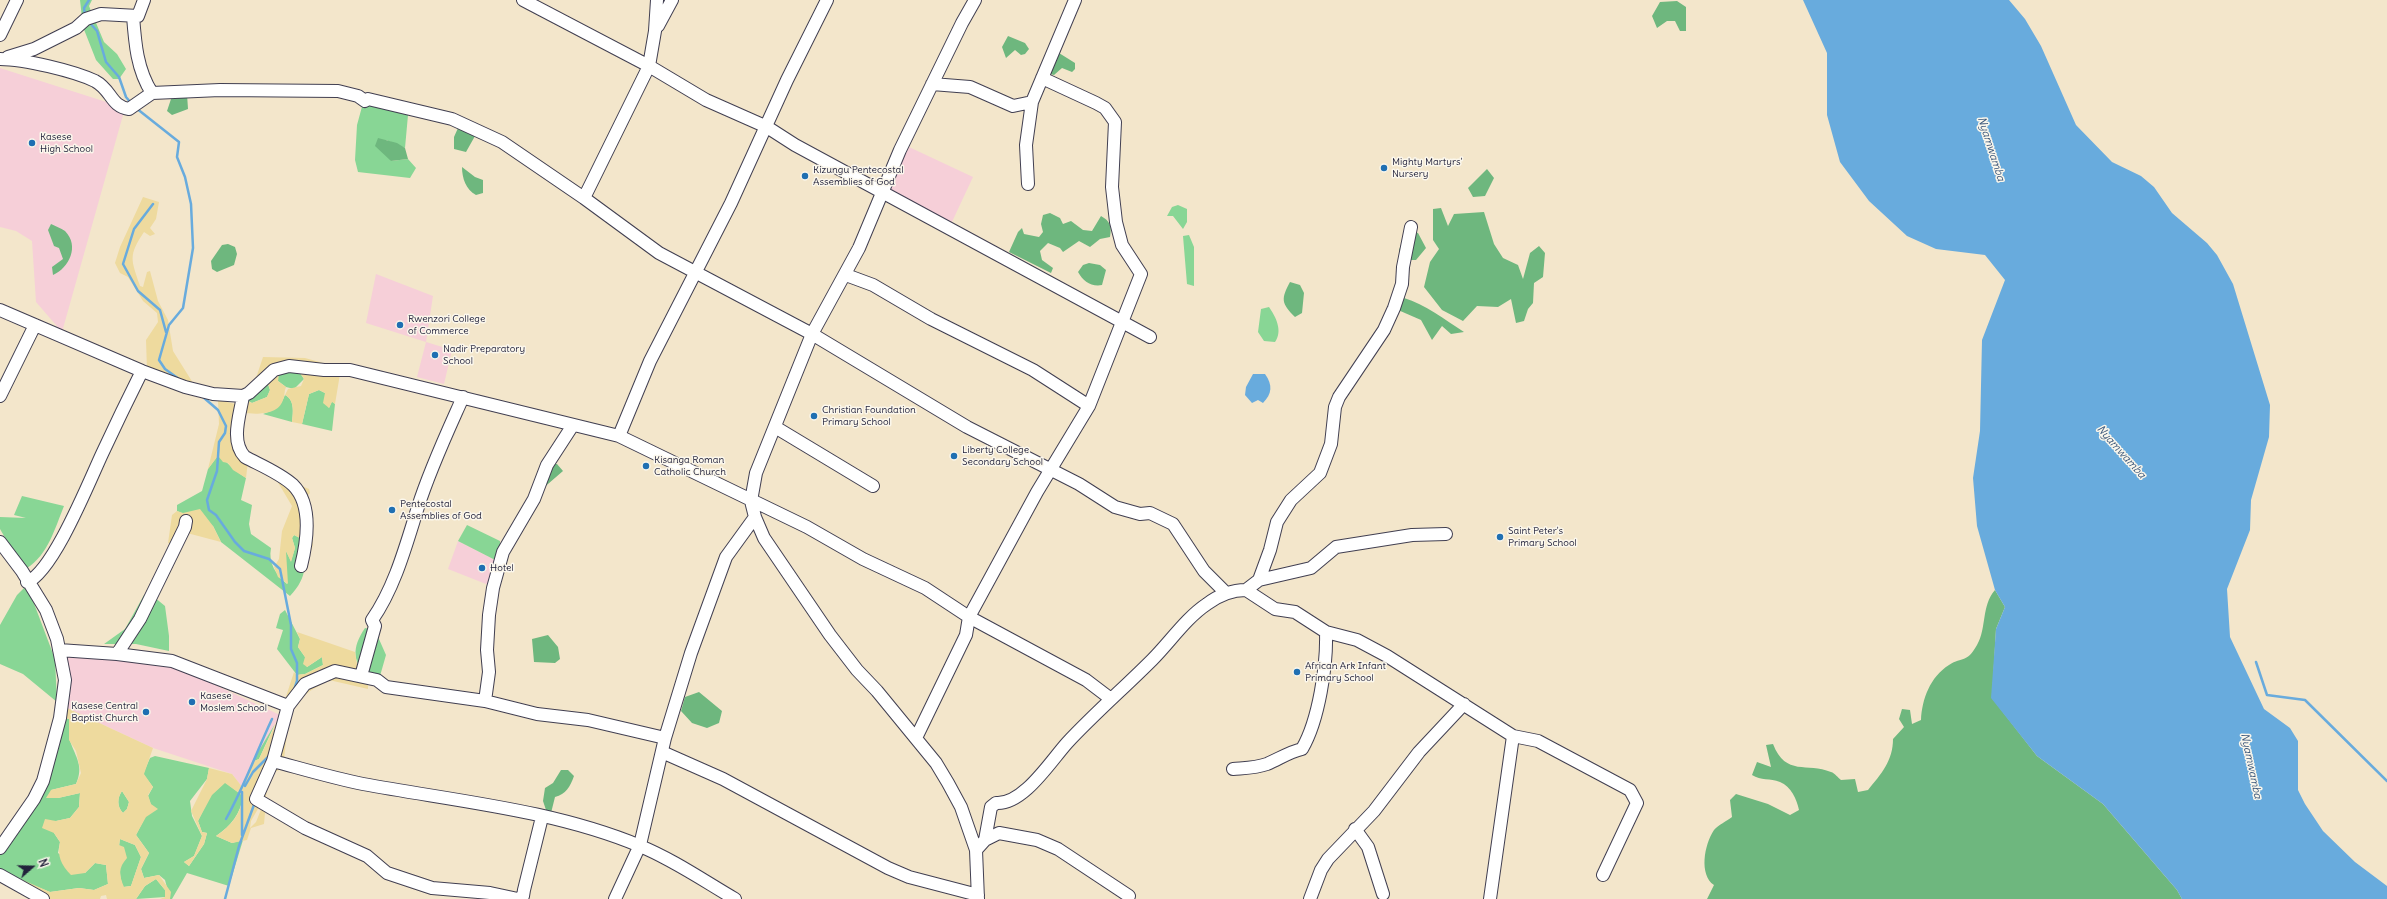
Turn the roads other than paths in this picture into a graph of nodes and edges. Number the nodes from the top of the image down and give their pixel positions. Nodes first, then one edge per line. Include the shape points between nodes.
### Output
1 (17, 0) edge
2 (144, 0) edge
3 (523, 0) edge
4 (657, 0) edge
5 (672, 0) edge
6 (827, 0) edge
7 (975, 0) edge
8 (1075, 0) edge
9 (133, 16) junction
10 (655, 31) junction
11 (0, 35) edge
12 (2, 58) edge
13 (649, 66) junction
14 (1042, 78) junction
15 (932, 84) junction
16 (152, 93) junction
17 (1032, 102) junction
18 (767, 127) junction
19 (1028, 184) dead end
20 (882, 190) junction
21 (584, 198) junction
22 (1411, 227) dead end
23 (696, 274) junction
24 (846, 274) junction
25 (0, 310) edge
26 (1121, 322) junction
27 (35, 325) junction
28 (812, 334) junction
29 (1150, 337) dead end
30 (142, 371) junction
31 (0, 396) edge
32 (243, 396) junction
33 (463, 397) junction
34 (1089, 406) junction
35 (573, 425) junction
36 (775, 427) junction
37 (619, 436) junction
38 (1050, 471) junction
39 (873, 486) dead end
40 (751, 501) junction
41 (755, 517) junction
42 (186, 522) dead end
43 (1446, 534) dead end
44 (0, 542) edge
45 (301, 566) dead end
46 (1259, 580) junction
47 (27, 582) junction
48 (1246, 590) junction
49 (1226, 593) junction
50 (969, 617) junction
51 (1326, 632) junction
52 (59, 650) junction
53 (117, 654) junction
54 (361, 676) junction
55 (1111, 699) junction
56 (485, 701) junction
57 (1464, 704) junction
58 (288, 706) junction
59 (1513, 736) junction
60 (665, 738) junction
61 (916, 738) junction
62 (662, 752) junction
63 (273, 761) junction
64 (1233, 769) dead end
65 (542, 817) junction
66 (1355, 829) junction
67 (985, 840) junction
68 (640, 845) junction
69 (0, 848) edge
70 (976, 850) junction
71 (0, 875) edge
72 (1603, 875) dead end
73 (431, 894) edge
74 (1384, 894) dead end
75 (721, 895) edge
76 (1129, 896) dead end
77 (978, 897) edge
78 (43, 899) edge
79 (615, 899) edge
80 (735, 899) edge
81 (1310, 899) edge
82 (1490, 899) edge

1 - 11 street
2 - 9 street via 138,16
3 - 13 street
4 - 10 street
5 - 10 street
6 - 18 street
7 - 15 street
8 - 14 street
9 - 12 street via 100,14 86,19 76,28 34,49
9 - 16 street via 136,50 145,81
10 - 13 street
12 - 16 street via 36,62 95,81 109,92 119,108 129,109
13 - 18 street via 706,100
13 - 21 street
14 - 17 street
14 - 26 street via 1096,103 1104,108 1114,122 1112,187 1116,222 1122,244 1141,274
15 - 17 street via 970,87 1013,106
15 - 20 street
16 - 21 street via 220,90 338,91 352,94 365,101 368,99 452,119 472,127 502,142
17 - 19 street via 1026,145
18 - 20 street via 795,145
18 - 23 street
20 - 24 street
20 - 26 street
21 - 23 street via 659,253
22 - 46 street via 1402,284 1388,323 1339,397 1335,407 1331,444 1320,473 1291,500 1278,522
23 - 28 street
23 - 37 street via 650,361
24 - 28 street
24 - 34 street via 872,285 931,319 1033,370
25 - 27 street
26 - 29 street
26 - 34 street via 1116,341
27 - 30 street
27 - 31 street
28 - 36 street
28 - 38 street via 922,402
30 - 32 street via 213,394
30 - 47 street via 64,533 42,569 34,579
32 - 33 street via 271,373 289,366 365,372
32 - 45 street via 238,423 237,442 240,452 289,482 297,490 302,503 307,537
33 - 35 street
33 - 54 street via 433,464 412,531 382,605 372,620 375,626
34 - 38 street
35 - 37 street
35 - 56 street via 547,465 534,499 503,552 493,588 489,616 489,672
36 - 39 street
36 - 40 street via 756,473
37 - 40 street
38 - 49 street via 1079,484 1116,507 1140,514 1150,513 1174,524 1204,571
38 - 50 street
40 - 41 street
40 - 50 street via 925,588
41 - 60 street via 726,557 691,653
41 - 61 street via 764,538 830,635
42 - 53 street via 140,619
43 - 46 street via 1412,535 1336,547 1311,568
44 - 47 street via 22,571
46 - 48 street
47 - 52 street via 46,610
48 - 49 street
48 - 51 street via 1275,609 1295,612
49 - 55 street via 1196,612 1165,647
50 - 55 street via 1086,680
50 - 61 street via 966,635
51 - 57 street via 1357,640
51 - 64 street via 1326,664 1310,733 1302,749 1290,752 1268,764
52 - 53 street
52 - 69 street via 64,666 65,690 49,763 34,799
53 - 58 street via 172,661
54 - 56 street via 377,680 386,687
54 - 58 street via 335,671 322,675 305,684
55 - 67 street via 1022,793 1006,804 996,803 991,807
56 - 60 street via 537,714 588,720
57 - 59 street
57 - 66 street via 1418,752 1374,811
58 - 63 street
59 - 72 street via 1538,741 1630,790 1636,803
59 - 82 street
60 - 62 street
61 - 70 street via 948,783 961,807
62 - 68 street
62 - 77 street via 723,779 888,868 909,877
63 - 65 street via 362,784
63 - 73 street via 256,799 306,828 367,856 387,873
65 - 68 street
65 - 73 street via 520,898
66 - 74 street via 1368,847
66 - 81 street via 1321,870
67 - 70 street
67 - 76 street via 999,833 1046,843
68 - 75 street via 680,865
68 - 79 street
70 - 77 street
71 - 78 street
75 - 80 street

